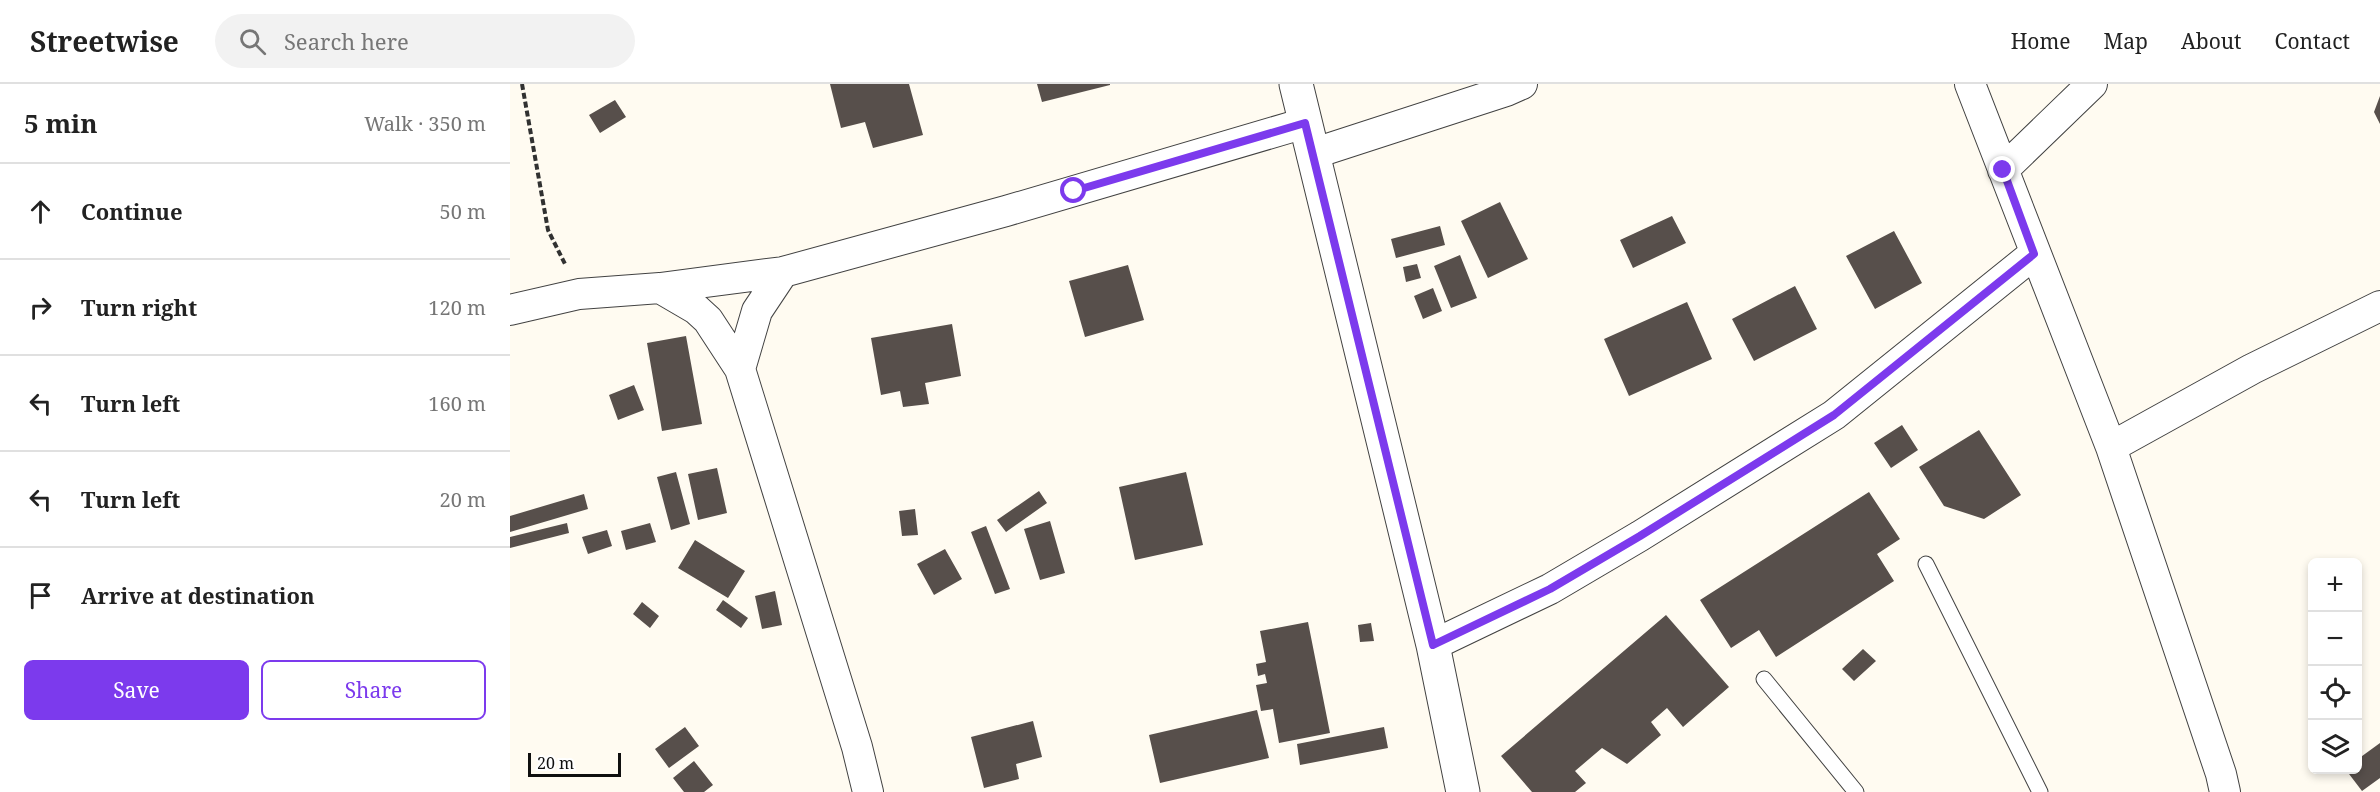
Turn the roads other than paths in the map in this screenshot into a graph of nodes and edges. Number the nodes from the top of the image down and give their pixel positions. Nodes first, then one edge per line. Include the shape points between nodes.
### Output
1 (1296, 84) edge
2 (1522, 84) edge
3 (1970, 84) edge
4 (2092, 84) edge
5 (1309, 139) junction
6 (2003, 170) junction
7 (2034, 254) junction
8 (783, 272) junction
9 (660, 288) junction
10 (2380, 306) edge
11 (510, 310) edge
12 (740, 369) junction
13 (2111, 447) junction
14 (1926, 564) dead end
15 (1433, 645) junction
16 (1764, 679) dead end
17 (868, 792) edge
18 (1463, 792) edge
19 (1856, 792) edge
20 (2040, 792) edge
21 (2225, 792) edge

1 - 5 street
2 - 5 street
3 - 6 street
4 - 6 street
5 - 8 street via 1006,211
5 - 15 street
6 - 7 street
7 - 13 street
7 - 15 street via 1834,415 1550,589
8 - 9 street
8 - 12 street via 757,311
9 - 11 street via 579,294
9 - 12 street via 708,320
10 - 13 street via 2253,369
12 - 17 street
13 - 21 street
14 - 20 lane
15 - 18 street
16 - 19 lane

